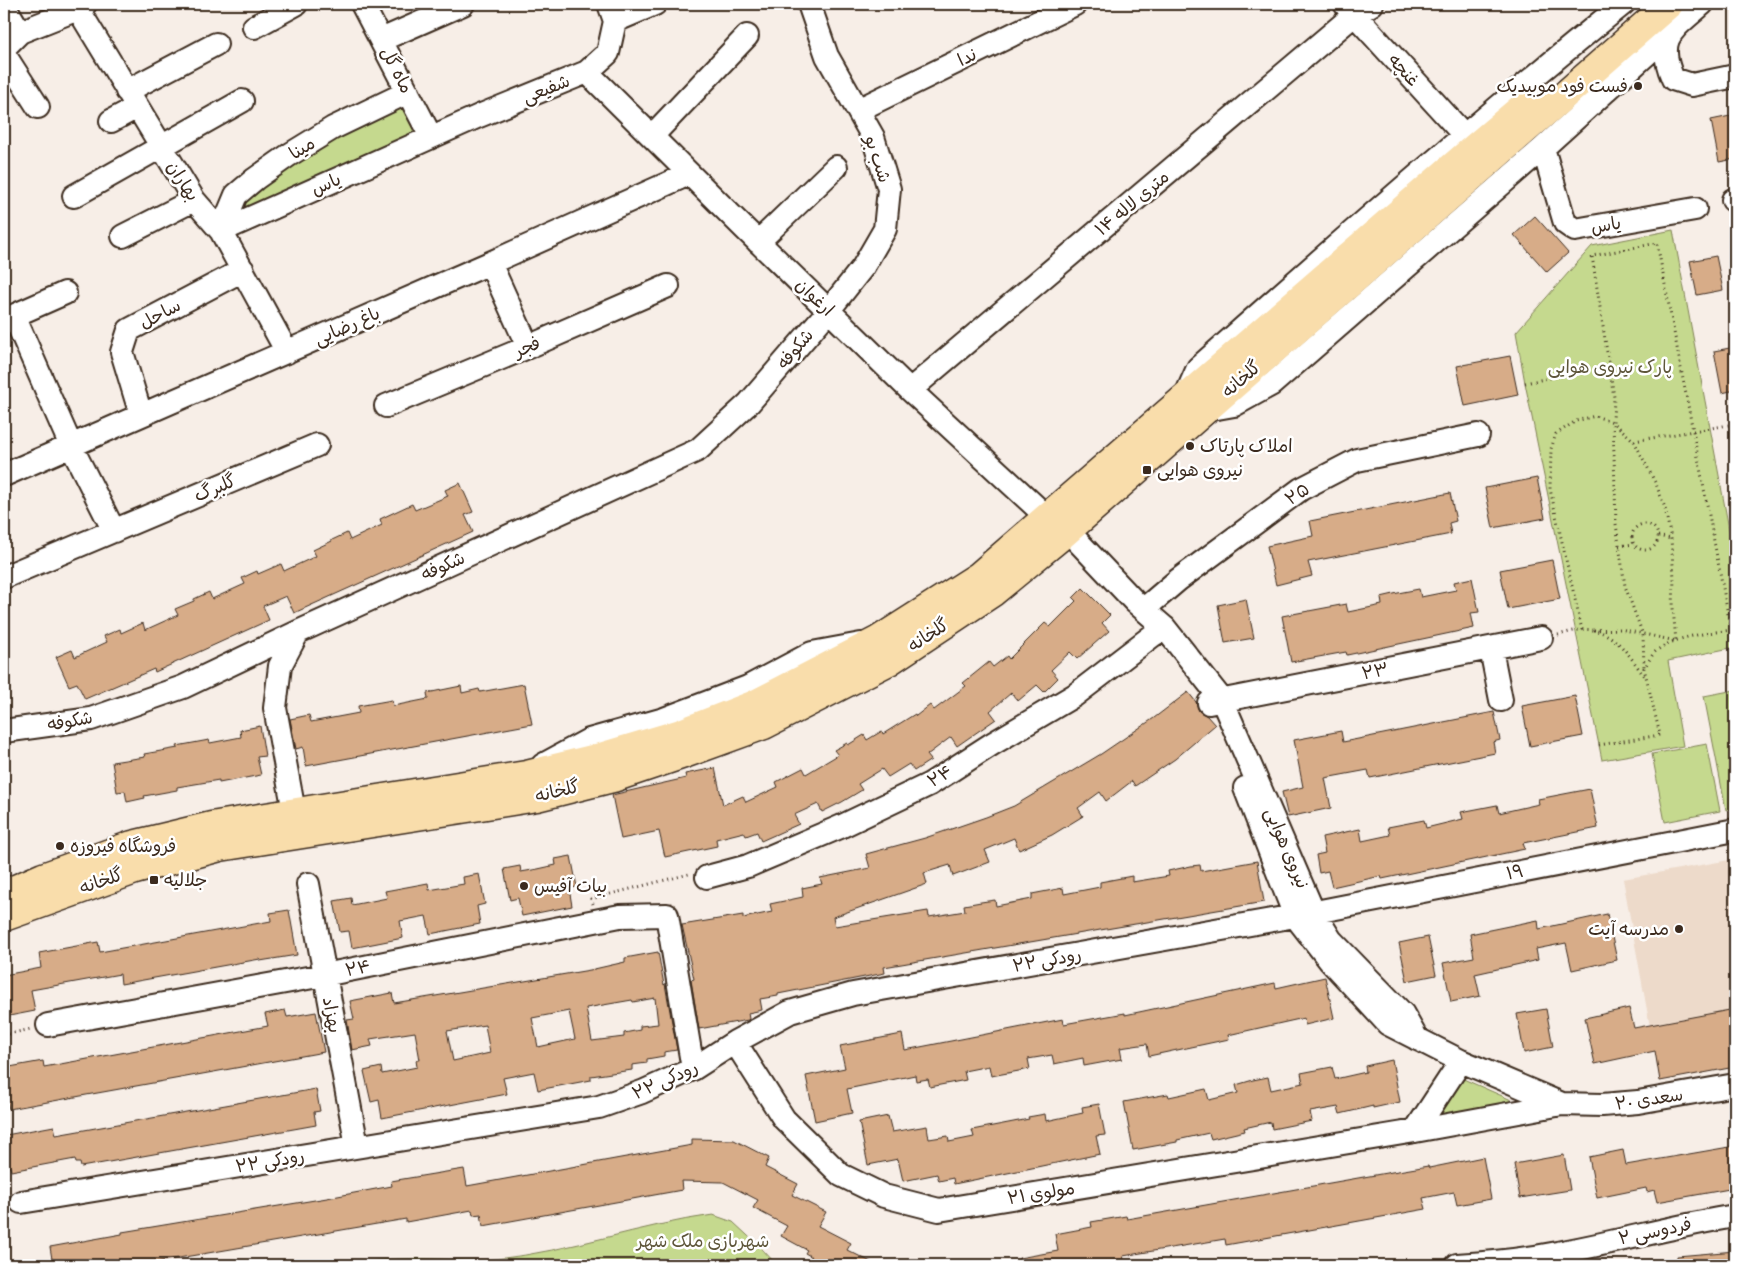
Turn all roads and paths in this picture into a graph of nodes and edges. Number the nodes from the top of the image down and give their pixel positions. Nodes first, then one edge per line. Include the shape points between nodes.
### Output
1 (296, 4) edge
2 (362, 4) edge
3 (463, 4) edge
4 (655, 4) edge
5 (809, 4) edge
6 (1075, 4) edge
7 (1623, 4) edge
8 (1647, 4) edge
9 (1669, 4) edge
10 (1702, 4) edge
11 (4, 5) edge
12 (81, 6) edge
13 (1357, 8) edge
14 (612, 12) edge
15 (254, 27) dead end
16 (20, 32) junction
17 (1670, 33) junction
18 (748, 36) dead end
19 (381, 40) junction
20 (216, 44) dead end
21 (4, 48) edge
22 (4, 54) edge
23 (587, 72) junction
24 (1735, 76) edge
25 (408, 92) junction
26 (132, 99) junction
27 (242, 101) dead end
28 (38, 107) dead end
29 (858, 110) junction
30 (111, 121) dead end
31 (1464, 135) junction
32 (652, 136) junction
33 (432, 137) junction
34 (161, 147) junction
35 (1544, 148) junction
36 (836, 167) dead end
37 (689, 174) junction
38 (74, 196) dead end
39 (194, 200) junction
40 (1695, 209) dead end
41 (221, 231) junction
42 (123, 236) dead end
43 (758, 242) junction
44 (490, 263) junction
45 (243, 270) junction
46 (668, 286) dead end
47 (65, 293) dead end
48 (829, 310) junction
49 (9, 318) edge
50 (528, 348) junction
51 (287, 352) junction
52 (1608, 366) junction
53 (1525, 383) dead end
54 (910, 390) junction
55 (1194, 405) junction
56 (386, 406) dead end
57 (142, 415) junction
58 (1613, 422) junction
59 (1735, 424) edge
60 (1693, 431) junction
61 (1478, 435) dead end
62 (1634, 441) junction
63 (317, 445) dead end
64 (71, 446) junction
65 (4, 475) edge
66 (1058, 528) junction
67 (114, 531) junction
68 (1658, 536) junction
69 (1671, 539) junction
70 (1634, 544) junction
71 (1619, 546) junction
72 (4, 577) edge
73 (1144, 609) junction
74 (1582, 630) junction
75 (1594, 630) junction
76 (1733, 630) edge
77 (1577, 631) dead end
78 (298, 632) junction
79 (1158, 632) junction
80 (1643, 634) junction
81 (1540, 638) dead end
82 (1676, 641) junction
83 (1490, 649) junction
84 (1644, 668) junction
85 (1646, 679) junction
86 (1501, 700) dead end
87 (1216, 702) junction
88 (4, 731) edge
89 (1599, 745) dead end
90 (296, 822) junction
91 (1735, 830) edge
92 (711, 876) joint
93 (308, 884) dead end
94 (4, 894) edge
95 (1304, 914) junction
96 (4, 917) edge
97 (598, 920) junction
98 (324, 975) junction
99 (48, 1025) joint
100 (4, 1035) edge
101 (735, 1042) junction
102 (1461, 1061) junction
103 (693, 1069) junction
104 (1735, 1085) edge
105 (1562, 1104) junction
106 (1415, 1131) junction
107 (357, 1146) junction
108 (21, 1202) dead end
109 (1735, 1216) edge
110 (1487, 1264) edge
111 (1457, 1265) edge

1 - 15 street
2 - 19 street, ماه گل
3 - 19 street
4 - 14 street
5 - 29 street, شب بو via 827,56
6 - 29 street, ندا
7 - 31 street
8 - 55 main road, گلخانه via 1475,147
9 - 55 main road, گلخانه
10 - 17 street
11 - 16 street
12 - 16 street
12 - 26 street, بهاران
13 - 31 street, غنچه
13 - 54 street, ۱۴ متری لاله
14 - 23 street, شفیعی via 608,53
16 - 21 street
17 - 24 street via 1665,48 1666,64 1673,79 1692,85
17 - 35 street
18 - 32 street
19 - 25 street, ماه گل
20 - 26 street
22 - 28 street
23 - 32 street, ارغوان
23 - 33 street, شفیعی
25 - 33 street, ماه گل
25 - 41 street, مینا via 333,128 255,179 236,195
26 - 30 street
26 - 34 street, بهاران
27 - 34 street
29 - 48 street, شب بو via 873,137 889,189 885,228 863,266
31 - 55 street via 1198,368
32 - 37 street, ارغوان
33 - 41 street, یاس
34 - 38 street
34 - 39 street, بهاران
35 - 40 street, یاس via 1565,223 1576,230
35 - 55 street via 1272,384 1234,405
36 - 43 street
37 - 43 street, ارغوان
37 - 44 street, باغ رضایی
39 - 41 street, بهاران
39 - 42 street
41 - 45 street, بهاران
43 - 48 street, ارغوان
44 - 50 street
44 - 51 street, باغ رضایی
45 - 51 street, بهاران
45 - 57 street, ساحل via 129,330 122,352
46 - 50 street, فجر
47 - 49 street
48 - 54 street, ارغوان
48 - 78 street, شکوفه via 749,404 698,450
49 - 64 street
50 - 56 street, فجر
51 - 57 street, باغ رضایی
52 - 53 path
52 - 58 path via 1614,397
52 - 60 path via 1592,256 1657,243
54 - 66 street, ارغوان
55 - 66 main road, گلخانه
57 - 64 street, باغ رضایی
58 - 62 path
58 - 71 path
58 - 74 path via 1594,416 1576,421 1556,434 1551,448 1550,489
59 - 60 path
60 - 62 path
60 - 76 path
61 - 73 street, ۲۵ via 1356,460 1301,489
62 - 69 path via 1656,484
63 - 67 street, گلبرگ
64 - 65 street, باغ رضایی
64 - 67 street
66 - 73 street, نیروی هوایی
66 - 79 street, نیروی هوایی
66 - 90 main road, گلخانه via 877,641 755,704 696,728 526,775
66 - 90 main road, گلخانه via 993,592 888,661 764,725 613,778 537,797
67 - 72 street, گلبرگ
68 - 69 path
68 - 70 path via 1650,550 1641,550
68 - 70 path via 1649,524 1640,525 1632,535
69 - 82 path
70 - 71 path
71 - 80 path via 1626,586
73 - 79 street, نیروی هوایی
74 - 75 path
74 - 77 path
75 - 80 path via 1620,629
75 - 85 path via 1622,646
76 - 82 path
78 - 88 street, شکوفه via 183,687 91,719
78 - 90 street via 280,666 275,708
79 - 87 street, نیروی هوایی
79 - 92 street, ۲۴ via 1075,695 930,784 748,866
80 - 82 path
80 - 84 path
81 - 83 street, ۲۳
82 - 84 path via 1654,653
83 - 86 street
83 - 87 street, ۲۳
84 - 85 path
85 - 89 path via 1660,735
87 - 95 street, نیروی هوایی
90 - 94 main road, گلخانه via 211,826 132,846
90 - 96 main road, گلخانه via 135,870
91 - 95 street, ۱۹
92 - 97 path via 714,868 591,899
93 - 98 street, بهزاد
95 - 101 street, رودکی ۲۲ via 854,994 790,1012
95 - 102 street, نیروی هوایی via 1403,1014 1417,1039
97 - 98 street, ۲۴
97 - 103 street, ۲۴ via 667,915
98 - 99 street, ۲۴
98 - 107 street, بهزاد
99 - 100 path
101 - 103 street, رودکی ۲۲
101 - 106 street, مولوی ۲۱ via 784,1119 841,1175 884,1196 939,1210
102 - 105 street, نیروی هوایی
102 - 106 street
103 - 107 street, رودکی ۲۲ via 599,1107
104 - 105 street, سعدی ۲۰ via 1638,1102
105 - 106 street, مولوی ۲۱
107 - 108 street, رودکی ۲۲
109 - 110 street, فردوسی ۲ via 1552,1254
110 - 111 street, فردوسی ۲

